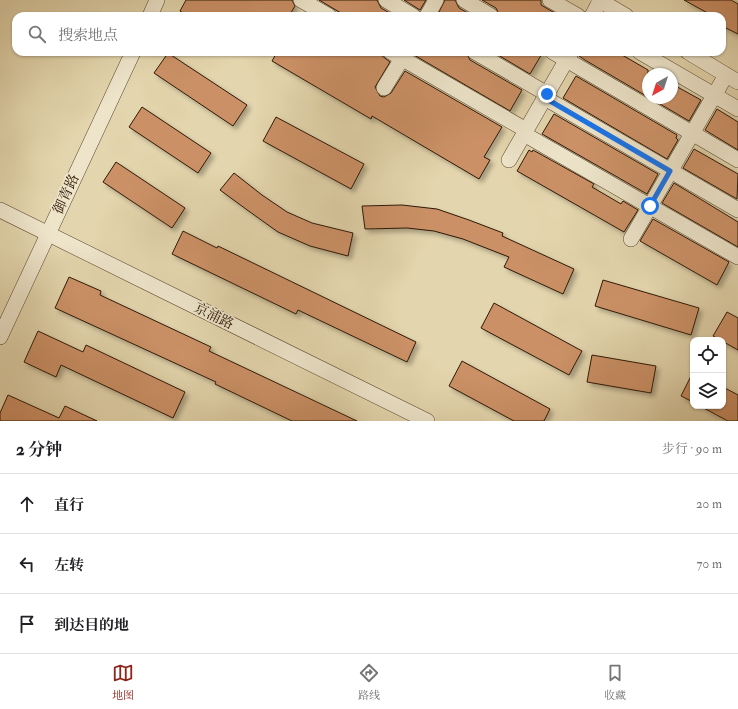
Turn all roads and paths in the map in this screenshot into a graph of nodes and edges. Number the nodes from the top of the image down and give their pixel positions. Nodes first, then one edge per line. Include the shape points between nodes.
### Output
1 (157, 0) edge
2 (386, 0) edge
3 (436, 0) edge
4 (464, 0) edge
5 (550, 0) edge
6 (600, 0) edge
7 (307, 5) edge
8 (152, 12) edge
9 (321, 12) edge
10 (406, 12) edge
11 (429, 12) edge
12 (485, 12) edge
13 (571, 12) edge
14 (594, 12) edge
15 (620, 12) edge
16 (131, 56) edge
17 (399, 56) edge
18 (403, 56) edge
19 (481, 56) edge
20 (569, 56) edge
21 (647, 56) edge
22 (695, 56) edge
23 (732, 78) edge
24 (384, 88) dead end
25 (714, 95) junction
26 (546, 96) junction
27 (738, 109) edge
28 (525, 132) junction
29 (692, 133) junction
30 (509, 160) dead end
31 (738, 160) edge
32 (670, 171) junction
33 (650, 206) junction
34 (0, 210) edge
35 (738, 210) edge
36 (48, 234) junction
37 (631, 239) dead end
38 (738, 257) edge
39 (0, 337) edge
40 (427, 421) edge

1 - 8 street
2 - 10 street
3 - 11 street
4 - 12 street
5 - 13 street
6 - 14 street
6 - 15 street
7 - 9 street
16 - 36 street, 御青路
17 - 24 street
18 - 28 street
19 - 26 street
20 - 26 street
20 - 29 street
21 - 25 street
22 - 23 street
23 - 25 street
25 - 27 street
25 - 29 street
26 - 28 street
26 - 32 street
28 - 30 street
28 - 33 street
29 - 31 street
29 - 32 street
32 - 33 street
32 - 35 street
33 - 37 street
33 - 38 street
34 - 36 street, 京浦路
36 - 39 street, 御青路
36 - 40 street, 京浦路

